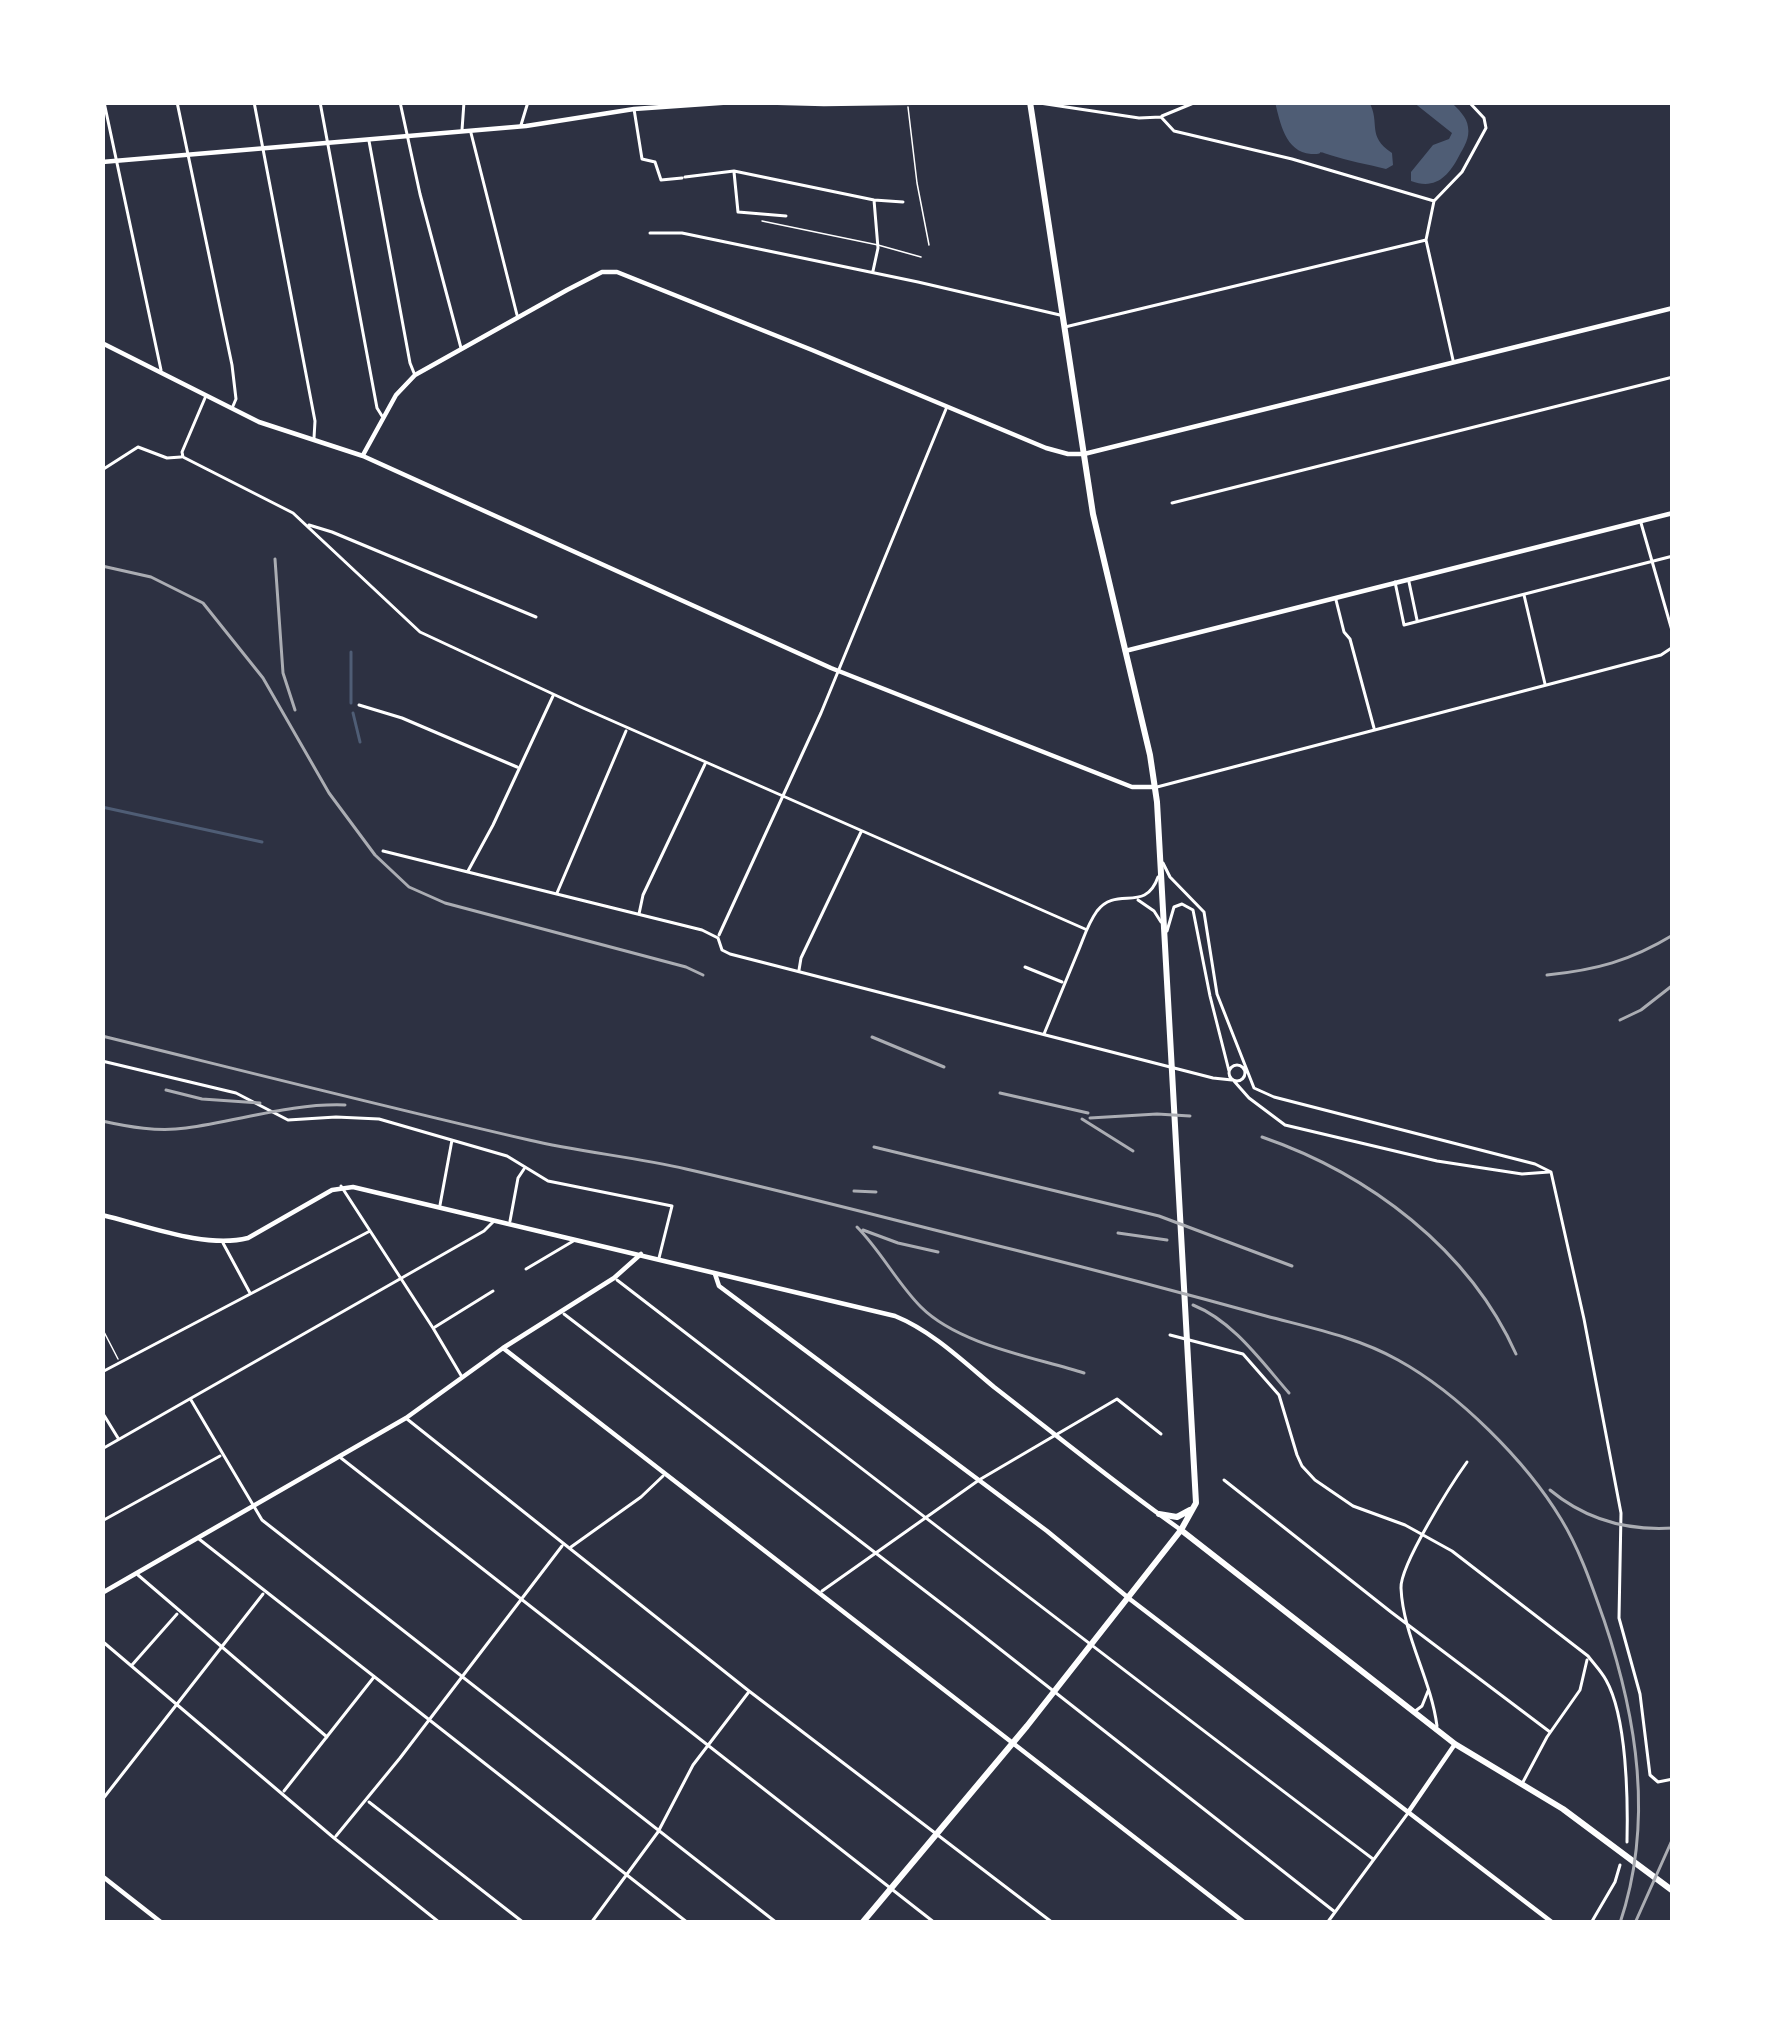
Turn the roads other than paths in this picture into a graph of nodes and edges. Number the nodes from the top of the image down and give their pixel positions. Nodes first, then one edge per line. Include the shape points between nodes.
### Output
1 (104, 102) edge
2 (177, 102) edge
3 (254, 102) edge
4 (320, 102) edge
5 (400, 102) edge
6 (464, 102) edge
7 (528, 102) edge
8 (734, 102) edge
9 (748, 102) edge
10 (965, 102) edge
11 (1031, 102) edge
12 (1196, 102) edge
13 (1469, 102) edge
14 (908, 104) edge
15 (1104, 105) edge
16 (634, 109) junction
17 (1103, 112) junction
18 (1161, 117) junction
19 (520, 126) junction
20 (471, 131) junction
21 (462, 132) junction
22 (408, 136) junction
23 (368, 140) junction
24 (328, 143) junction
25 (262, 148) junction
26 (187, 155) junction
27 (118, 160) junction
28 (102, 162) edge
29 (734, 171) junction
30 (874, 200) junction
31 (1434, 200) junction
32 (903, 202) dead end
33 (786, 216) dead end
34 (762, 221) dead end
35 (650, 233) dead end
36 (1426, 240) junction
37 (878, 245) junction
38 (929, 245) dead end
39 (921, 257) dead end
40 (873, 273) junction
41 (1673, 308) edge
42 (1061, 316) junction
43 (518, 317) junction
44 (1063, 327) junction
45 (102, 343) edge
46 (461, 350) junction
47 (1454, 362) junction
48 (161, 370) junction
49 (415, 375) junction
50 (1673, 377) edge
51 (207, 394) junction
52 (232, 407) junction
53 (946, 407) junction
54 (382, 418) junction
55 (313, 440) junction
56 (1084, 454) junction
57 (363, 456) junction
58 (183, 457) junction
59 (102, 470) edge
60 (1172, 503) dead end
61 (1673, 513) edge
62 (1640, 522) junction
63 (307, 525) junction
64 (1673, 556) edge
65 (1653, 561) junction
66 (1408, 579) junction
67 (1395, 582) junction
68 (1524, 595) junction
69 (1335, 597) junction
70 (536, 617) dead end
71 (1418, 622) junction
72 (1673, 634) edge
73 (1673, 647) edge
74 (1125, 650) junction
75 (839, 671) junction
76 (1546, 686) junction
77 (553, 695) junction
78 (359, 705) dead end
79 (627, 728) junction
80 (1375, 730) junction
81 (706, 762) junction
82 (519, 768) junction
83 (1155, 787) junction
84 (784, 796) junction
85 (861, 832) junction
86 (383, 851) dead end
87 (1162, 861) junction
88 (468, 872) junction
89 (556, 894) junction
90 (1136, 898) junction
91 (638, 915) junction
92 (1085, 929) junction
93 (718, 938) junction
94 (1166, 938) junction
95 (1025, 967) dead end
96 (799, 972) junction
97 (1065, 984) junction
98 (1043, 1036) junction
99 (102, 1061) edge
100 (1245, 1070) junction
101 (1231, 1077) junction
102 (452, 1140) junction
103 (524, 1168) junction
104 (1551, 1172) junction
105 (340, 1186) junction
106 (440, 1207) junction
107 (102, 1215) edge
108 (494, 1220) junction
109 (509, 1223) junction
110 (370, 1231) junction
111 (577, 1239) junction
112 (224, 1243) junction
113 (641, 1255) junction
114 (659, 1258) junction
115 (526, 1269) dead end
116 (714, 1271) junction
117 (614, 1278) junction
118 (402, 1280) junction
119 (493, 1291) dead end
120 (250, 1293) junction
121 (561, 1311) junction
122 (102, 1328) edge
123 (433, 1328) junction
124 (1170, 1335) dead end
125 (502, 1348) junction
126 (119, 1363) junction
127 (102, 1372) edge
128 (462, 1378) junction
129 (191, 1400) junction
130 (102, 1412) edge
131 (406, 1418) junction
132 (1054, 1434) junction
133 (1161, 1434) dead end
134 (119, 1439) junction
135 (102, 1449) edge
136 (221, 1455) junction
137 (340, 1458) junction
138 (1467, 1462) dead end
139 (665, 1475) junction
140 (979, 1480) junction
141 (1224, 1480) dead end
142 (253, 1507) junction
143 (1194, 1509) junction
144 (1159, 1514) junction
145 (925, 1516) junction
146 (102, 1522) edge
147 (1181, 1530) junction
148 (1424, 1534) junction
149 (199, 1539) junction
150 (566, 1546) junction
151 (874, 1555) junction
152 (137, 1574) junction
153 (265, 1592) junction
154 (820, 1592) junction
155 (102, 1593) edge
156 (1127, 1597) junction
157 (520, 1600) junction
158 (179, 1612) junction
159 (1409, 1624) junction
160 (102, 1641) edge
161 (1090, 1646) junction
162 (222, 1647) junction
163 (1588, 1657) junction
164 (131, 1666) junction
165 (460, 1676) junction
166 (374, 1678) junction
167 (1428, 1689) junction
168 (749, 1691) junction
169 (1052, 1693) junction
170 (176, 1704) junction
171 (1418, 1709) junction
172 (1434, 1712) junction
173 (428, 1719) junction
174 (1437, 1730) junction
175 (1550, 1732) junction
176 (327, 1737) junction
177 (1013, 1742) junction
178 (1455, 1744) junction
179 (706, 1745) junction
180 (1673, 1779) edge
181 (1522, 1784) junction
182 (283, 1792) junction
183 (102, 1800) edge
184 (367, 1800) junction
185 (1409, 1811) junction
186 (658, 1832) junction
187 (937, 1832) junction
188 (334, 1838) junction
189 (1627, 1842) dead end
190 (1373, 1859) junction
191 (1620, 1865) dead end
192 (629, 1875) junction
193 (102, 1876) edge
194 (890, 1889) junction
195 (1673, 1891) edge
196 (1335, 1912) junction
197 (162, 1923) edge
198 (440, 1923) edge
199 (524, 1923) edge
200 (591, 1923) edge
201 (688, 1923) edge
202 (776, 1923) edge
203 (862, 1923) edge
204 (934, 1923) edge
205 (1053, 1923) edge
206 (1245, 1923) edge
207 (1327, 1923) edge
208 (1553, 1923) edge
209 (1591, 1923) edge

1 - 27 street
2 - 26 street
3 - 25 street
4 - 24 street
5 - 22 street
6 - 21 street
7 - 19 street
8 - 16 street
9 - 14 street
10 - 14 street
11 - 17 street
11 - 42 main road
12 - 18 street
13 - 31 street via 1486,128 1462,172
14 - 38 lane
15 - 17 lane
16 - 19 street
16 - 29 street via 642,159 655,162 661,180
17 - 18 street
18 - 31 street via 1174,131
19 - 20 street
20 - 21 street
20 - 43 street
21 - 22 street
22 - 23 street
22 - 46 street
23 - 24 street
23 - 49 street
24 - 25 street
24 - 54 street
25 - 26 street
25 - 55 street
26 - 27 street
26 - 52 street via 232,365
27 - 28 street
27 - 48 street
29 - 30 street
29 - 33 street via 738,212
30 - 32 street
30 - 37 street
31 - 36 street
34 - 37 lane
35 - 40 street
36 - 44 street
36 - 47 street
37 - 39 lane
37 - 40 street
40 - 42 street
41 - 47 street
42 - 44 main road
43 - 46 street
43 - 53 street via 602,272 617,272
44 - 56 main road
45 - 48 street
46 - 49 street
47 - 56 street
48 - 51 street
49 - 54 street
50 - 60 street
51 - 52 street
51 - 58 street
52 - 55 street
53 - 56 street via 1046,448
53 - 75 street
54 - 57 street
55 - 57 street
56 - 74 main road
57 - 75 street
58 - 59 street via 138,447
58 - 63 street
61 - 62 street
62 - 65 street
62 - 66 street
63 - 70 street
63 - 77 street via 420,632
64 - 65 street
65 - 68 street
65 - 72 street
66 - 67 street
66 - 71 street
67 - 69 street
67 - 71 street via 1404,625
68 - 71 street
68 - 76 street
69 - 74 street
69 - 80 street
73 - 76 street
74 - 83 main road
75 - 83 street via 1132,787
75 - 84 street
76 - 80 street
77 - 79 street
77 - 82 street
78 - 82 street
79 - 81 street
79 - 89 street
80 - 83 street
81 - 84 street
81 - 91 street
82 - 88 street
83 - 87 main road
84 - 85 street
84 - 93 street
85 - 92 street
85 - 96 street
86 - 88 street
87 - 90 street via 1152,891
87 - 94 main road
87 - 100 street via 1204,912 1217,994
88 - 89 street
89 - 91 street
90 - 92 street via 1105,903
90 - 94 street via 1154,911
91 - 93 street
92 - 97 street
93 - 96 street via 730,954
94 - 101 street via 1174,907 1193,910
94 - 143 main road
95 - 97 street
96 - 98 street
97 - 98 street
98 - 101 street
99 - 102 street via 236,1093 288,1120 379,1119
100 - 101 street via 1243,1079
100 - 101 street via 1238,1064
100 - 104 street via 1264,1094
101 - 104 street via 1285,1125 1437,1161
102 - 103 street
102 - 106 street
103 - 109 street
103 - 114 street via 548,1181 671,1206
104 - 180 street via 1621,1513 1619,1618 1650,1774 1658,1782
105 - 106 street
105 - 110 street
105 - 112 street via 248,1238
106 - 108 street
107 - 112 street
108 - 109 street
108 - 118 street
109 - 111 street
110 - 118 street
110 - 120 street
111 - 113 street
111 - 115 street
112 - 120 street
113 - 114 street
113 - 117 street
114 - 116 street
116 - 132 street via 903,1319
116 - 140 street via 719,1286
117 - 121 street
117 - 145 street
118 - 123 street
118 - 129 street
119 - 123 street
120 - 126 street
121 - 125 street
121 - 151 street
122 - 126 lane
123 - 128 street
124 - 148 street via 1244,1354 1279,1395 1297,1455 1315,1480 1353,1506
125 - 128 street
125 - 139 street
126 - 127 street
128 - 131 street
129 - 134 street
129 - 136 street
130 - 134 street
131 - 137 street
131 - 150 street
132 - 133 street via 1117,1399
132 - 140 street
132 - 144 street
134 - 135 street
136 - 142 street
136 - 146 street
137 - 142 street
137 - 157 street
138 - 148 street
139 - 150 street
139 - 154 street
140 - 145 street
140 - 156 street
141 - 159 street
142 - 149 street
142 - 165 street
143 - 144 main road
143 - 147 main road
144 - 147 street
145 - 151 street
145 - 161 street
147 - 156 main road
147 - 171 main road
148 - 159 street via 1401,1581
148 - 163 street
149 - 152 street
149 - 153 street
150 - 157 street
150 - 168 street
151 - 154 street
151 - 169 street
152 - 155 street
152 - 158 street
153 - 162 street
153 - 166 street
154 - 177 street
156 - 161 main road
156 - 185 street
157 - 165 street
157 - 179 street
158 - 162 street
158 - 164 street
159 - 167 street
159 - 175 street
160 - 164 street
161 - 169 main road
161 - 190 street
162 - 170 street
162 - 176 street
163 - 175 street via 1580,1690
163 - 189 street via 1616,1707
164 - 170 street
165 - 173 street
165 - 186 street
166 - 173 street
166 - 176 street
167 - 171 street
167 - 172 street
168 - 179 street
168 - 187 street
169 - 177 main road
169 - 196 street
170 - 182 street
170 - 183 street
171 - 172 street
171 - 174 main road
172 - 174 street
173 - 184 street
173 - 192 street
174 - 178 main road
175 - 181 street
176 - 182 street
177 - 187 main road
177 - 206 street
178 - 181 main road
178 - 185 street
179 - 186 street
179 - 194 street
181 - 195 main road
182 - 188 street
184 - 188 street
184 - 199 street
185 - 190 street
185 - 208 street
186 - 192 street
186 - 202 street
187 - 194 main road
187 - 205 street
188 - 198 street
190 - 196 street
191 - 209 street
192 - 200 street
192 - 201 street
193 - 197 street
194 - 203 main road
194 - 204 street
196 - 207 street

